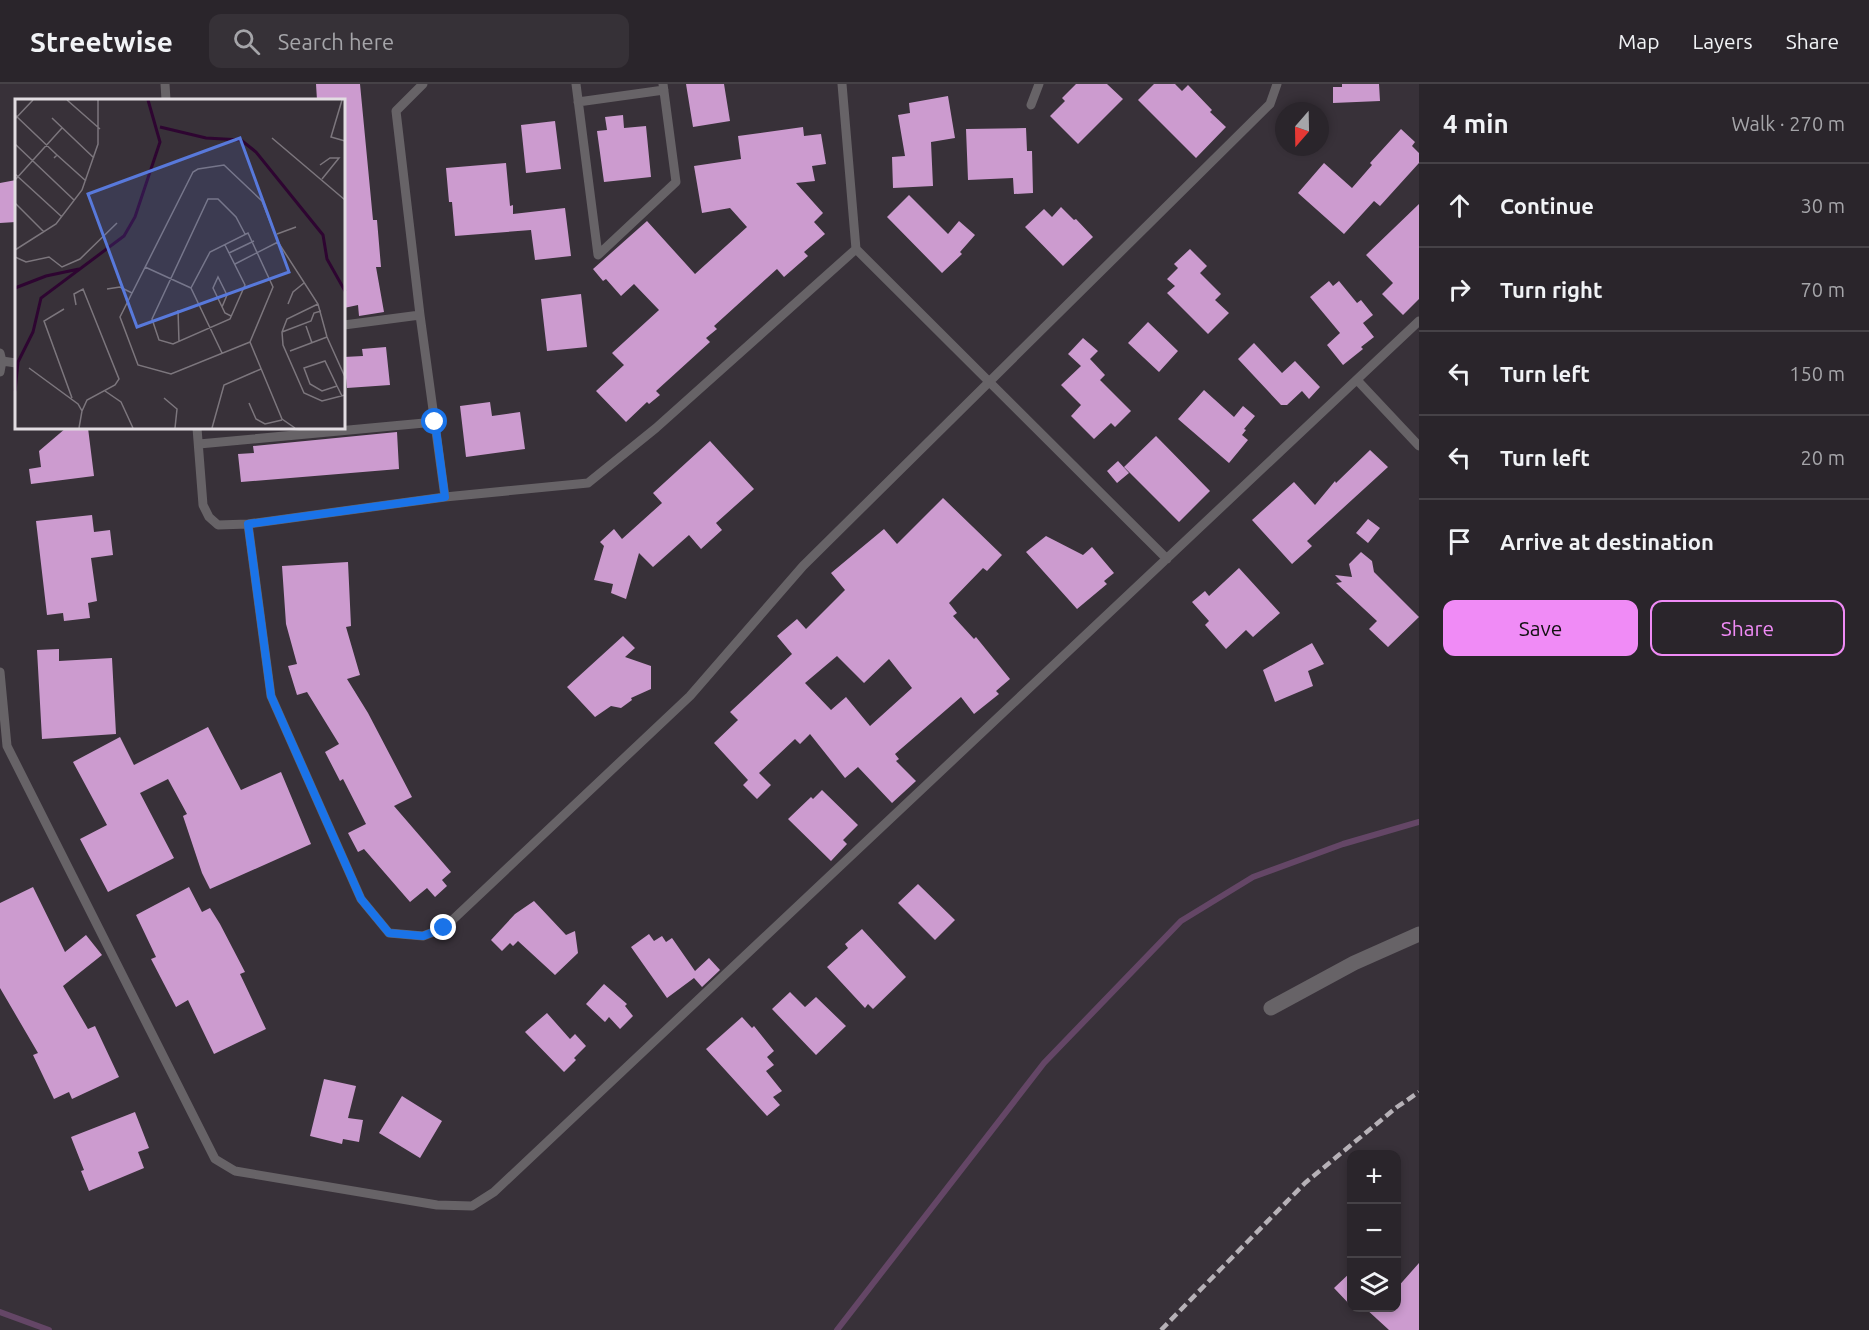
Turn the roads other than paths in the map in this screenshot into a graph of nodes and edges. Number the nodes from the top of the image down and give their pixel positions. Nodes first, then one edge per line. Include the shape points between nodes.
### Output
1 (165, 84) edge
2 (423, 84) edge
3 (576, 84) edge
4 (842, 84) edge
5 (1039, 84) edge
6 (1277, 84) edge
7 (664, 87) edge
8 (166, 99) edge
9 (578, 102) junction
10 (1031, 105) dead end
11 (856, 249) junction
12 (420, 315) junction
13 (1419, 321) edge
14 (345, 325) edge
15 (1, 357) edge
16 (15, 363) edge
17 (0, 372) edge
18 (1357, 380) junction
19 (988, 381) junction
20 (435, 422) junction
21 (197, 429) edge
22 (199, 444) junction
23 (1419, 446) edge
24 (445, 497) junction
25 (248, 524) junction
26 (1167, 560) junction
27 (0, 672) edge
28 (1419, 934) edge
29 (1271, 1008) dead end

1 - 8 lane
2 - 12 lane via 396,111
3 - 9 lane
4 - 11 lane
5 - 10 lane
6 - 19 lane via 1269,104
7 - 9 lane
7 - 9 lane via 676,182 598,255
11 - 19 lane
11 - 24 lane via 656,428 588,483
12 - 14 lane
12 - 20 lane
13 - 18 lane
15 - 16 lane
15 - 17 lane
18 - 23 lane
18 - 26 lane
19 - 25 lane via 803,566 690,696 444,928 423,936 389,933 361,899 271,696
19 - 26 lane
20 - 22 lane
20 - 24 lane
21 - 22 lane
22 - 25 lane via 203,505 209,517 218,525
24 - 25 lane
26 - 27 lane via 494,1192 472,1206 437,1205 235,1171 214,1159 7,746
28 - 29 street via 1354,963

